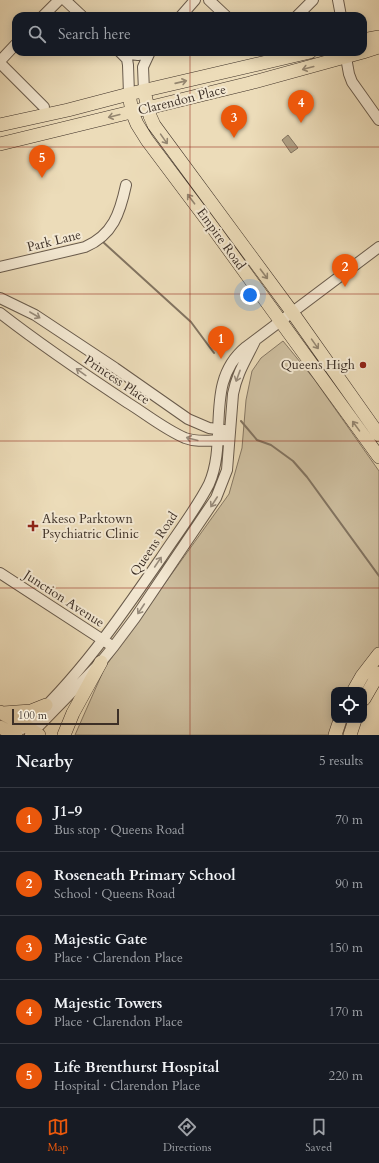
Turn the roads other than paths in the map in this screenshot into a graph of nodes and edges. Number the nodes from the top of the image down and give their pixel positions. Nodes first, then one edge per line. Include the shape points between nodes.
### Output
1 (59, 0) edge
2 (65, 0) edge
3 (195, 0) edge
4 (209, 0) edge
5 (313, 0) edge
6 (338, 0) edge
7 (47, 12) edge
8 (78, 12) edge
9 (184, 12) edge
10 (222, 12) edge
11 (301, 12) edge
12 (340, 12) edge
13 (379, 37) edge
14 (367, 39) edge
15 (379, 47) edge
16 (12, 48) edge
17 (367, 51) edge
18 (124, 56) edge
19 (147, 56) edge
20 (293, 56) edge
21 (340, 56) edge
22 (345, 56) edge
23 (0, 62) edge
24 (144, 91) junction
25 (129, 94) junction
26 (44, 107) dead end
27 (148, 109) junction
28 (132, 112) junction
29 (379, 120) edge
30 (0, 124) edge
31 (0, 144) edge
32 (126, 185) dead end
33 (379, 247) edge
34 (0, 267) edge
35 (0, 298) edge
36 (292, 312) junction
37 (0, 313) edge
38 (280, 320) junction
39 (255, 341) junction
40 (218, 435) junction
41 (230, 435) junction
42 (379, 435) edge
43 (379, 458) edge
44 (0, 573) edge
45 (103, 640) junction
46 (114, 646) junction
47 (379, 654) edge
48 (101, 662) junction
49 (379, 673) edge
50 (356, 687) edge
51 (367, 694) edge
52 (46, 705) junction
53 (1, 712) edge
54 (339, 723) edge
55 (354, 723) edge
56 (0, 727) edge
57 (32, 732) edge
58 (16, 735) edge
59 (64, 735) edge
60 (335, 735) edge
61 (350, 735) edge

1 - 7 street
2 - 8 street
3 - 9 street
4 - 10 street
5 - 11 street
6 - 12 street
13 - 14 main road
15 - 17 main road, Clarendon Place
16 - 23 street
18 - 25 street via 128,65
19 - 24 street via 143,67
24 -> 20 main road, Clarendon Place
21 -> 27 main road, Clarendon Place via 306,69
22 - 29 street via 352,82
23 - 26 street
24 - 25 main road, Clarendon Place
24 - 27 main road, Empire Road
25 - 28 main road, Empire Road
25 - 30 main road, Clarendon Place
27 - 28 main road, Clarendon Place
27 -> 36 main road, Empire Road via 154,125
28 -> 31 main road, Clarendon Place
38 -> 28 main road, Empire Road via 147,140
32 - 34 street, Park Lane via 122,207 115,221 92,244
33 - 36 street, Queens Road
35 -> 40 street, Princess Place via 35,315 188,420 209,428
36 - 38 street, Queens Road
36 -> 42 main road, Empire Road
40 -> 37 street, Princess Place via 203,442 185,438 169,430 87,376
38 - 39 street, Queens Road
43 -> 38 main road, Empire Road
39 - 40 street, Queens Road via 240,352 226,373 220,395
39 -> 41 street, Queens Road via 235,384
40 - 41 street, Princess Place
45 -> 40 street, Queens Road via 204,492 215,465
41 -> 46 street, Queens Road via 227,470 216,498
44 - 45 street, Junction Avenue
45 - 46 street, Junction Avenue
45 - 52 street, Queens Road
46 - 48 street, Queens Road
47 - 50 main road
48 - 57 street, Queens Road
48 - 59 main road
49 - 51 main road
52 - 53 main road via 31,711
52 - 57 street, Queens Road
53 - 57 main road
54 - 60 main road
55 - 61 main road
56 - 58 main road
57 - 58 street, Queens Road

